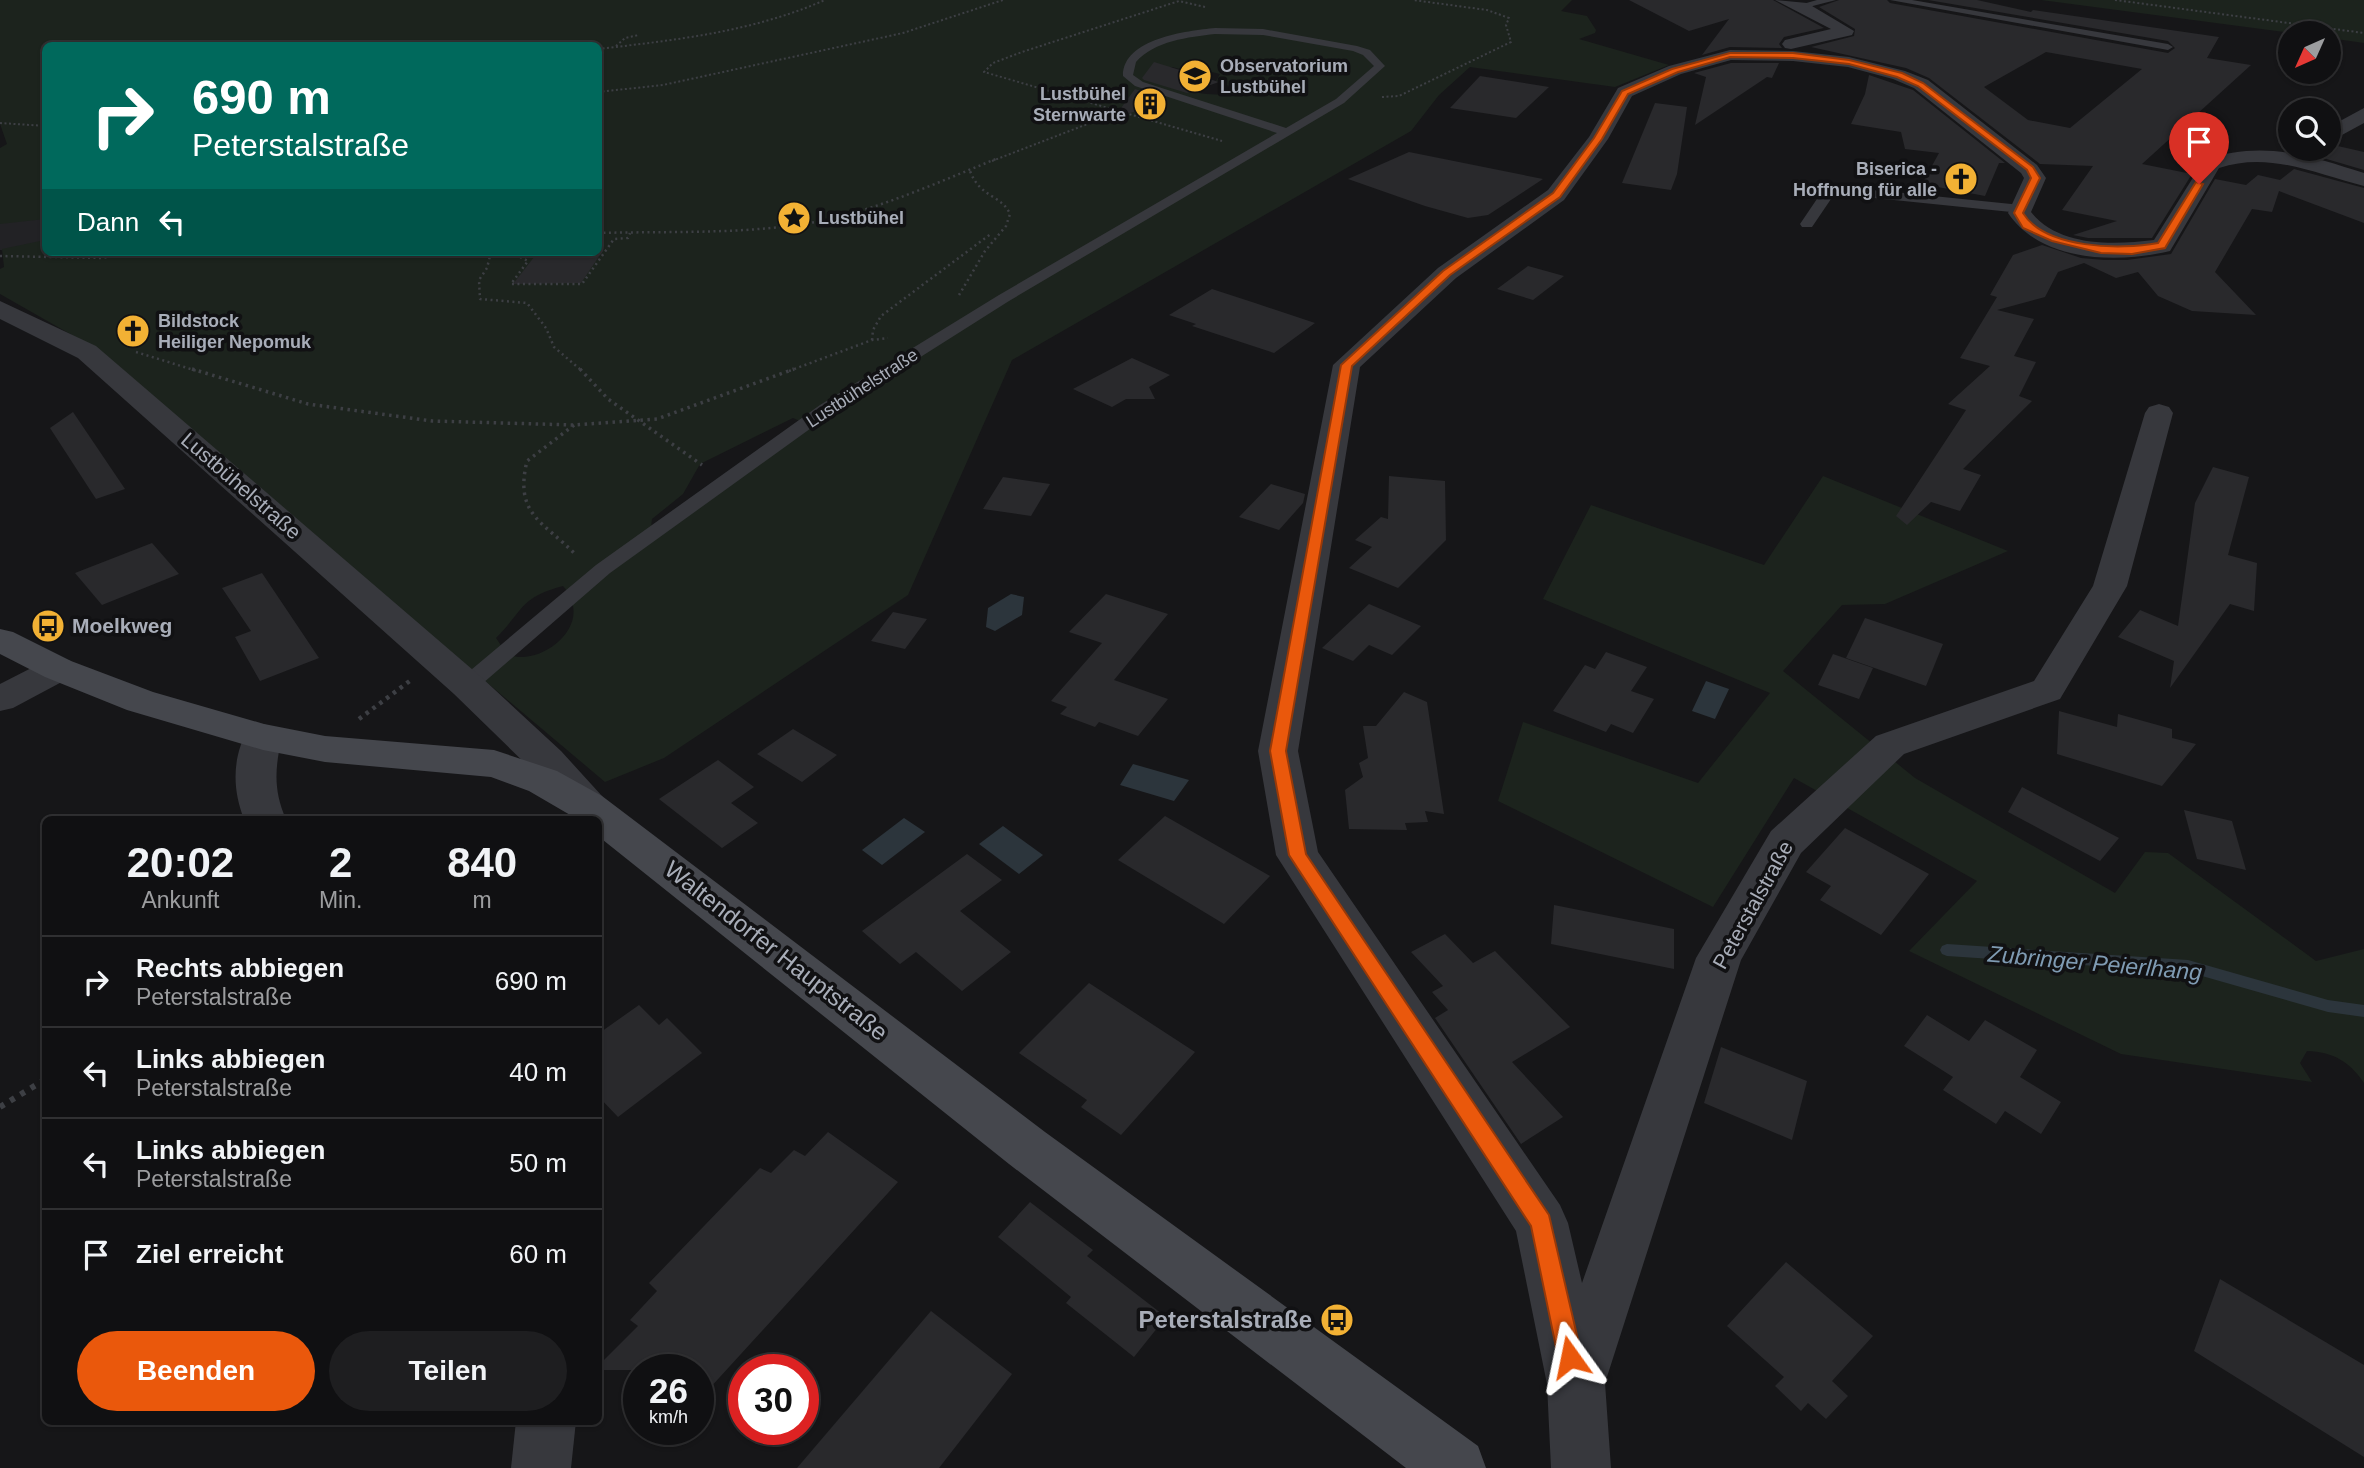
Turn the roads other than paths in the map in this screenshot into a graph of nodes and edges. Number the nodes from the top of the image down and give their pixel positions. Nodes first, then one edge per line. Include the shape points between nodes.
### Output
1 (1783, 0) edge
2 (1831, 0) edge
3 (1895, 0) edge
4 (1801, 6) junction
5 (2168, 47) dead end
6 (1730, 55) junction
7 (2364, 114) edge
8 (2341, 128) edge
9 (1286, 132) junction
10 (2278, 157) edge
11 (2299, 161) edge
12 (2364, 180) edge
13 (2021, 209) junction
14 (1807, 224) dead end
15 (0, 309) edge
16 (2160, 413) dead end
17 (0, 640) edge
18 (58, 669) junction
19 (467, 685) junction
20 (0, 699) edge
21 (263, 737) junction
22 (588, 806) junction
23 (264, 816) edge
24 (601, 816) edge
25 (602, 817) edge
26 (1576, 1384) junction
27 (546, 1425) edge
28 (541, 1468) edge
29 (1456, 1468) edge
30 (1581, 1468) edge

1 - 4 street
2 - 4 lane
3 - 5 lane
4 - 6 street via 1846,31
6 - 13 street, Peterstalstraße via 1849,62 1921,84 2030,169 2035,178
6 - 26 street, Peterstalstraße via 1625,92 1598,139 1556,195 1447,273 1347,365 1278,751 1297,855 1541,1223
7 - 8 street
9 - 9 lane, Lustbühelstraße via 1343,98 1380,66 1364,51 1300,37 1239,31 1194,34 1155,44 1130,61 1128,76 1139,84
9 - 19 lane, Lustbühelstraße via 826,409 590,580
10 - 13 street via 2247,156 2211,164 2162,246 2132,251 2077,245 2026,226
11 - 12 street
13 - 14 lane via 1845,191 1826,196
15 - 19 street, Lustbühelstraße via 87,352
16 - 26 street, Peterstalstraße via 2110,586 2047,690 1890,745 1786,842 1719,958
17 - 18 main road, Waltendorfer Hauptstraße
18 - 20 street
18 - 21 main road, Waltendorfer Hauptstraße via 140,701
19 - 22 street, Lustbühelstraße
21 - 22 main road, Waltendorfer Hauptstraße via 325,749 494,764 543,781
21 - 23 street via 255,798
22 - 24 main road, Waltendorfer Hauptstraße
25 - 29 main road, Waltendorfer Hauptstraße via 1027,1147
26 - 30 street, Peterstalstraße
27 - 28 street

